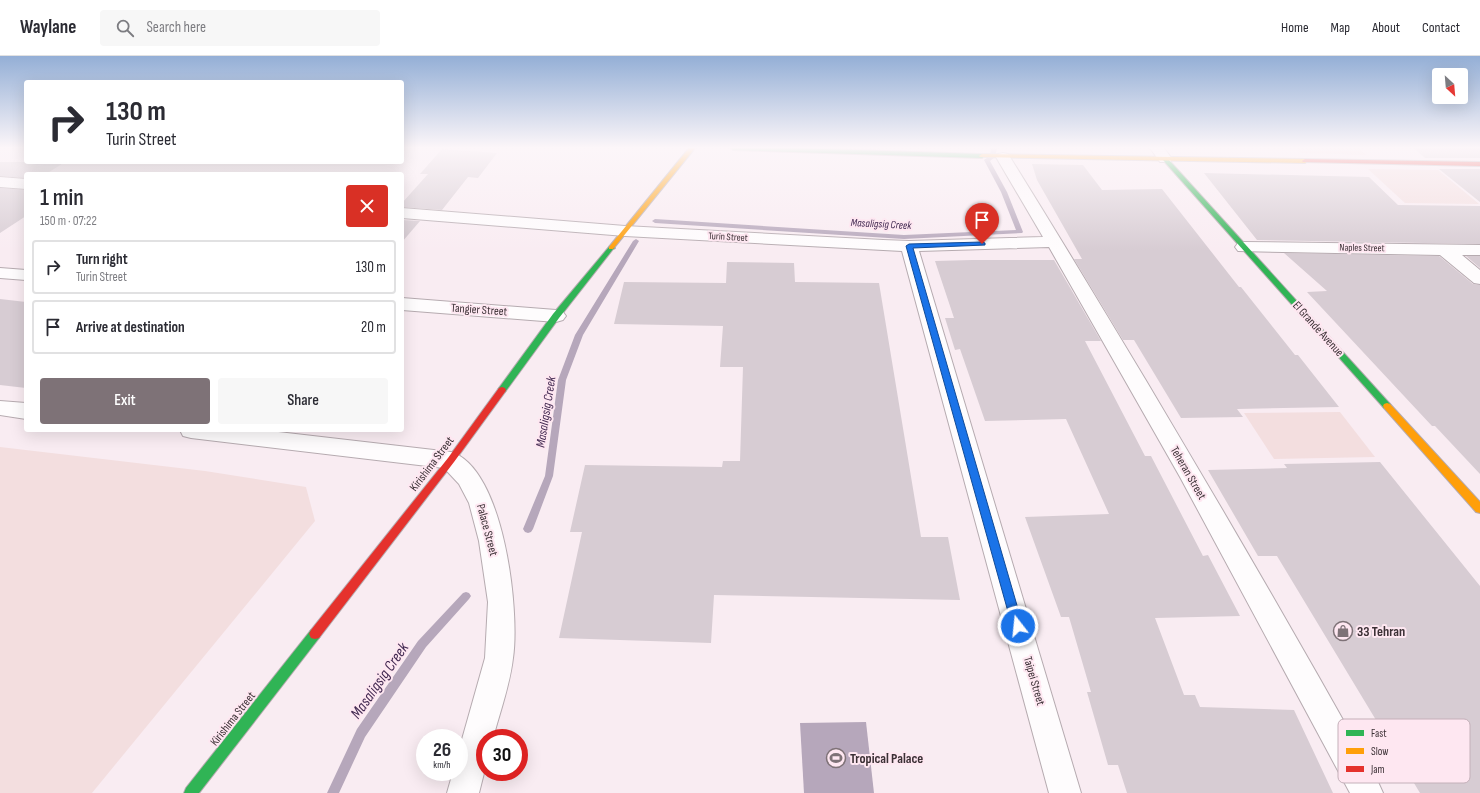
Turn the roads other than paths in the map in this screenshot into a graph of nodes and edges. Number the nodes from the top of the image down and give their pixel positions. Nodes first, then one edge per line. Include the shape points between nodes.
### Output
1 (5, 182) edge
2 (664, 182) edge
3 (1019, 182) edge
4 (1187, 182) edge
5 (24, 184) edge
6 (404, 213) edge
7 (625, 231) junction
8 (1055, 242) junction
9 (909, 246) junction
10 (1244, 247) junction
11 (1444, 249) junction
12 (1480, 250) edge
13 (0, 273) edge
14 (24, 275) edge
15 (1480, 278) edge
16 (404, 304) edge
17 (556, 316) junction
18 (0, 408) edge
19 (24, 411) edge
20 (208, 432) edge
21 (451, 460) junction
22 (1480, 509) edge
23 (1338, 739) edge
24 (1362, 783) edge
25 (191, 793) edge
26 (463, 793) edge
27 (1066, 793) edge
28 (1367, 793) edge

1 - 5 street
2 - 7 street, Kirishima Street
3 - 8 street, Teheran Street
4 - 10 street, El Grande Avenue
6 - 7 street, Turin Street
7 - 9 street, Turin Street
7 - 17 street, Kirishima Street
8 - 9 street, Turin Street
8 - 23 street, Teheran Street via 1284,639
9 - 27 street, Taipei Street
10 - 11 street, Naples Street
10 - 22 street, El Grande Avenue
11 - 12 street, Naples Street
11 - 15 street
13 - 14 street
16 - 17 street, Tangier Street
17 - 21 street, Kirishima Street
18 - 19 street
20 - 21 street
21 - 25 street, Kirishima Street
21 - 26 street, Palace Street via 467,478 481,503 492,541 501,602 499,658
24 - 28 street, Teheran Street

